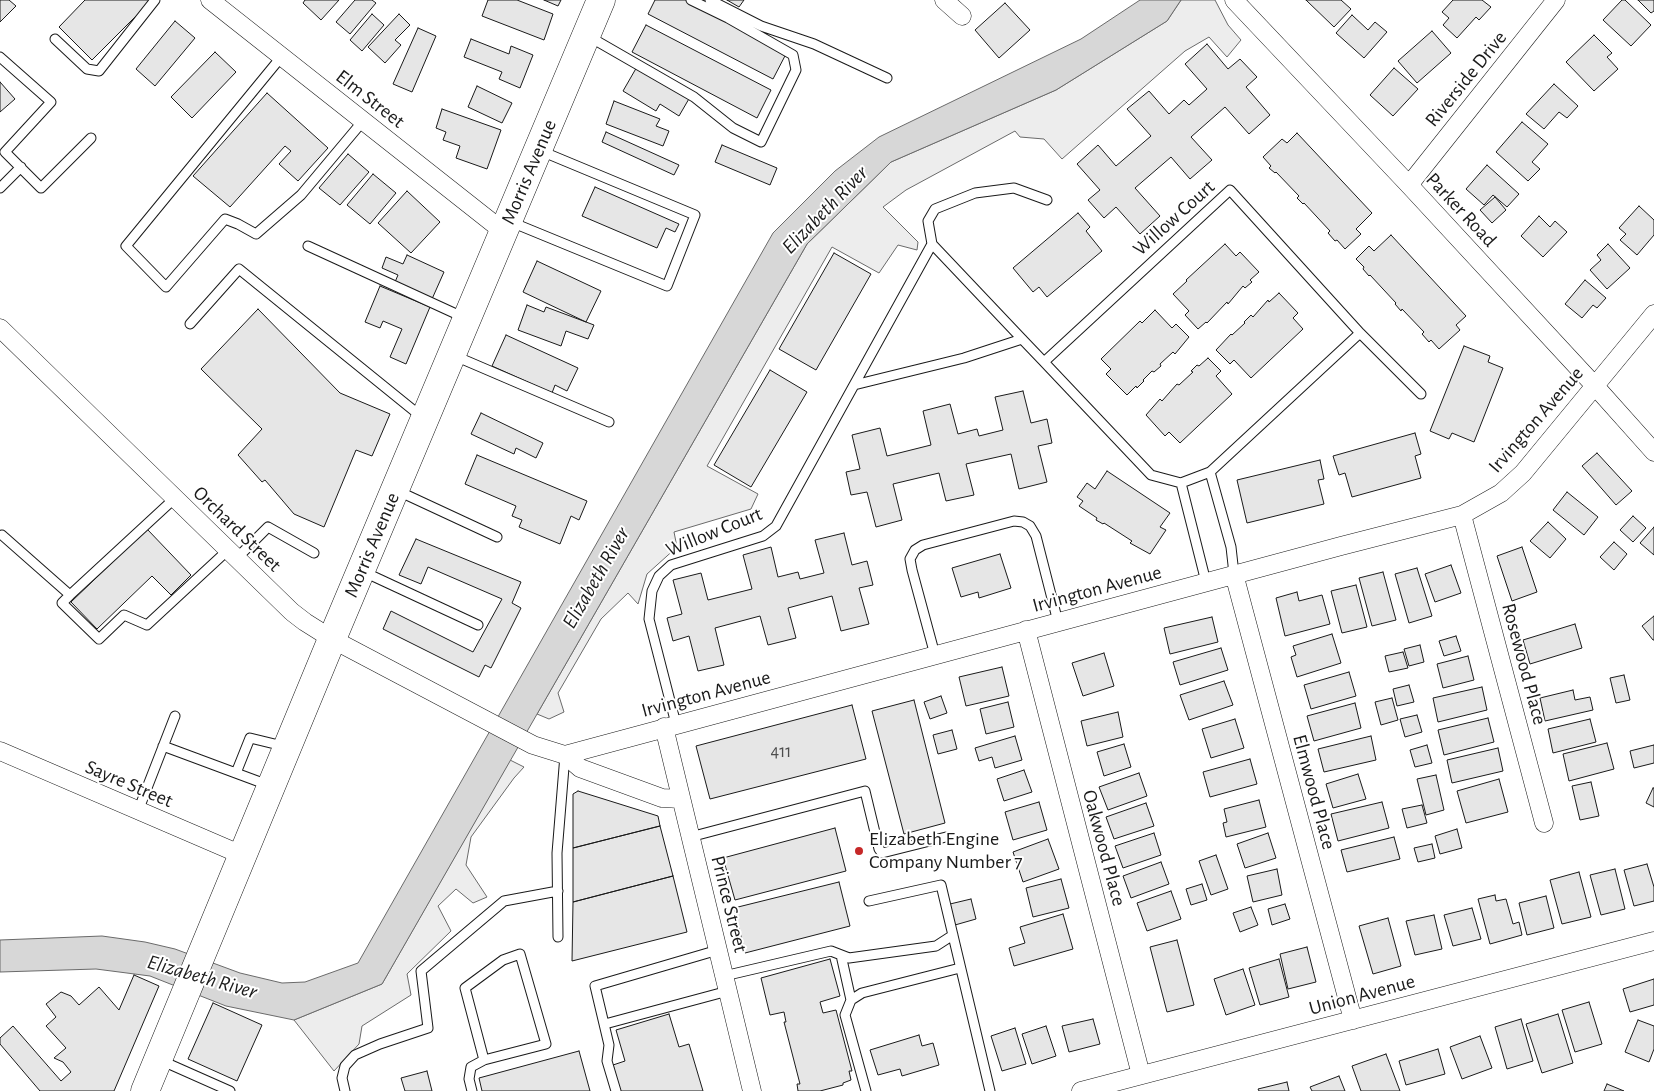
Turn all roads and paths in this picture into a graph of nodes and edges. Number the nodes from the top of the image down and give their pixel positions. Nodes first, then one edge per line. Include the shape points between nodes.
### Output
1 (155, 0) edge
2 (210, 0) edge
3 (601, 0) edge
4 (691, 0) edge
5 (710, 0) edge
6 (944, 0) edge
7 (1234, 0) edge
8 (1556, 0) edge
9 (962, 16) dead end
10 (55, 40) dead end
11 (598, 41) junction
12 (282, 56) junction
13 (0, 57) edge
14 (887, 78) dead end
15 (363, 121) junction
16 (91, 138) dead end
17 (538, 150) junction
18 (20, 167) junction
19 (1409, 184) junction
20 (0, 188) edge
21 (1047, 200) dead end
22 (507, 226) junction
23 (932, 244) junction
24 (308, 246) dead end
25 (1654, 314) edge
26 (468, 319) junction
27 (190, 324) dead end
28 (0, 328) edge
29 (1360, 334) junction
30 (1022, 338) junction
31 (453, 354) junction
32 (1044, 362) junction
33 (854, 385) junction
34 (1594, 386) junction
35 (1421, 394) dead end
36 (425, 421) junction
37 (609, 422) dead end
38 (1654, 452) edge
39 (1210, 472) junction
40 (1180, 483) junction
41 (396, 490) junction
42 (175, 498) junction
43 (1462, 516) junction
44 (2, 536) dead end
45 (497, 536) dead end
46 (314, 553) dead end
47 (232, 554) junction
48 (361, 571) junction
49 (1234, 574) junction
50 (1206, 582) junction
51 (70, 595) junction
52 (1058, 622) junction
53 (478, 625) dead end
54 (1026, 630) junction
55 (332, 639) junction
56 (936, 655) junction
57 (175, 716) dead end
58 (670, 726) junction
59 (163, 746) junction
60 (287, 747) junction
61 (0, 751) edge
62 (565, 755) junction
63 (236, 773) junction
64 (271, 786) junction
65 (681, 799) junction
66 (138, 810) junction
67 (1544, 823) dead end
68 (690, 837) junction
69 (946, 837) dead end
70 (242, 855) junction
71 (558, 891) junction
72 (869, 901) dead end
73 (953, 935) junction
74 (558, 937) dead end
75 (1654, 941) edge
76 (718, 950) junction
77 (841, 955) junction
78 (960, 968) junction
79 (726, 984) junction
80 (851, 1000) junction
81 (1353, 1020) junction
82 (604, 1024) junction
83 (158, 1059) junction
84 (484, 1060) junction
85 (1141, 1075) junction
86 (145, 1091) edge
87 (230, 1091) edge
88 (345, 1091) edge
89 (472, 1091) edge
90 (616, 1091) edge
91 (752, 1091) edge
92 (866, 1091) edge
93 (990, 1091) edge
94 (1082, 1091) edge

1 - 10 lane via 99,71 87,70
2 - 12 street, Elm Street
3 - 11 main road, Morris Avenue
4 - 11 lane via 793,55 796,70 761,142 733,128 694,96
5 - 14 lane via 761,26 814,44
6 - 9 street
7 - 19 street, Parker Road
8 - 19 street, Riverside Drive
11 - 17 main road, Morris Avenue
12 - 15 street, Elm Street
12 - 15 lane via 126,246 166,287 225,219 256,234 301,195
13 - 18 lane via 51,102 5,152
15 - 22 street, Elm Street
16 - 18 lane via 41,188
17 - 22 main road, Morris Avenue
17 - 22 lane via 695,215 667,286
18 - 20 lane
19 - 34 street, Parker Road
21 - 23 lane via 1014,188 975,193 935,209 928,221
22 - 26 main road, Morris Avenue
23 - 30 lane
23 - 33 lane, Willow Court
24 - 26 lane
25 - 34 street, Irvington Avenue
26 - 31 main road, Morris Avenue
27 - 36 lane via 240,269
28 - 42 street, Orchard Street
29 - 32 lane, Willow Court via 1230,190
29 - 35 lane, Willow Court
29 - 39 lane
30 - 32 lane
30 - 33 lane via 964,358
31 - 36 main road, Morris Avenue
31 - 37 lane
32 - 40 lane via 1151,475
33 - 58 lane, Willow Court via 776,526 763,536 670,565 659,576 652,591 649,619
34 - 38 street, Parker Road
34 - 43 street, Irvington Avenue via 1523,473 1500,493
36 - 41 main road, Morris Avenue
39 - 40 lane
39 - 49 lane via 1231,547
40 - 50 lane
41 - 45 lane
41 - 48 main road, Morris Avenue
42 - 47 street, Orchard Street
42 - 51 lane
43 - 49 street, Irvington Avenue
43 - 67 street, Rosewood Place
44 - 51 lane
46 - 47 lane via 268,527
47 - 51 lane via 147,625 124,615 99,639 62,603
47 - 55 street, Orchard Street via 292,612
48 - 53 lane
48 - 55 main road, Morris Avenue
49 - 50 street, Irvington Avenue
49 - 81 street, Elmwood Place
50 - 52 street, Irvington Avenue
52 - 54 street, Irvington Avenue
52 - 56 lane via 1036,536 1023,522 922,545 910,559
54 - 56 street, Irvington Avenue
54 - 85 street, Oakwood Place
55 - 60 main road, Morris Avenue
55 - 62 street, Orchard Street via 533,745
56 - 58 street, Irvington Avenue
57 - 59 lane
58 - 62 street, Irvington Avenue
58 - 65 street, Prince Street
59 - 63 lane
59 - 66 lane
60 - 63 lane via 250,738
60 - 64 main road, Morris Avenue
61 - 66 street, Sayre Street
62 - 65 street via 580,768 662,798
62 - 71 lane via 557,853
63 - 64 lane
64 - 70 main road, Morris Avenue
65 - 68 street, Prince Street
66 - 70 street, Sayre Street
68 - 69 lane via 865,791 882,852
68 - 76 street, Prince Street
70 - 83 main road, Morris Avenue
71 - 74 lane
71 - 88 lane via 504,901 420,971 428,1028 355,1055 342,1078
72 - 73 lane via 941,885
73 - 77 lane via 936,946 849,958
73 - 78 lane
75 - 81 street, Union Avenue
76 - 79 street, Prince Street
76 - 82 lane via 596,986
77 - 79 lane via 831,951
77 - 80 lane
78 - 80 lane via 862,993
78 - 93 lane
79 - 82 lane
79 - 91 street, Prince Street
80 - 92 lane via 845,1015
81 - 85 street, Union Avenue
82 - 90 lane via 609,1045 607,1061
83 - 86 main road, Morris Avenue
83 - 87 lane
84 - 84 lane via 465,988 503,960 520,954 546,1044
84 - 89 lane via 470,1067
85 - 94 street, Union Avenue

